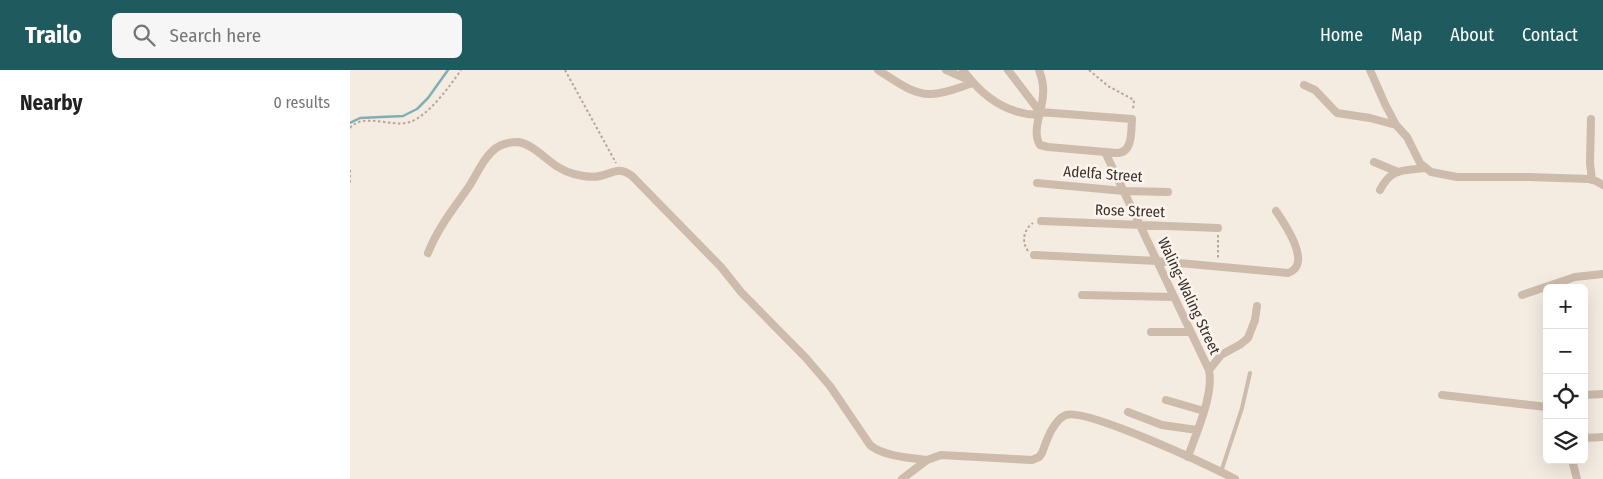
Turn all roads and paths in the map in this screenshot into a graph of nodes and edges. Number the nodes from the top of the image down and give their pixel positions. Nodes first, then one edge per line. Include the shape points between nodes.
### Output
1 (461, 70) edge
2 (565, 70) edge
3 (878, 70) edge
4 (946, 70) edge
5 (962, 70) edge
6 (1008, 70) edge
7 (1039, 70) edge
8 (1089, 70) edge
9 (1370, 70) edge
10 (972, 82) junction
11 (1304, 85) dead end
12 (1039, 114) junction
13 (1132, 118) junction
14 (1591, 120) dead end
15 (1396, 125) junction
16 (350, 128) edge
17 (1105, 152) junction
18 (1374, 162) dead end
19 (1425, 168) junction
20 (350, 170) edge
21 (620, 170) junction
22 (1398, 172) junction
23 (1592, 180) junction
24 (350, 183) edge
25 (1036, 183) dead end
26 (1603, 185) edge
27 (1380, 190) dead end
28 (1124, 191) junction
29 (1168, 192) dead end
30 (1276, 211) dead end
31 (1041, 221) joint
32 (1141, 225) junction
33 (1218, 228) joint
34 (428, 253) dead end
35 (1034, 255) joint
36 (1157, 261) junction
37 (1218, 266) junction
38 (1603, 274) edge
39 (1082, 295) dead end
40 (1522, 295) dead end
41 (1174, 297) junction
42 (1257, 306) dead end
43 (1151, 332) dead end
44 (1190, 332) junction
45 (1209, 370) junction
46 (1250, 373) dead end
47 (1603, 394) edge
48 (1588, 395) edge
49 (1442, 396) dead end
50 (1166, 400) dead end
51 (1543, 407) edge
52 (1204, 411) junction
53 (1128, 412) dead end
54 (1197, 430) junction
55 (1603, 437) edge
56 (1588, 438) edge
57 (1188, 457) junction
58 (927, 460) junction
59 (1573, 464) edge
60 (1221, 472) junction
61 (902, 479) edge
62 (1235, 479) edge
63 (1576, 479) edge

1 - 16 path via 447,90 411,122 359,122
2 - 21 path
3 - 10 street via 910,90 921,93 945,92
4 - 10 street
5 - 10 street
6 - 12 street
7 - 12 street via 1044,94
8 - 13 path via 1108,86 1134,100
9 - 15 street
10 - 12 street via 1009,110
11 - 15 street via 1315,90 1338,113
12 - 13 street
12 - 17 street via 1037,138 1040,145
13 - 17 street via 1127,150 1123,153
14 - 23 street
15 - 19 street
17 - 28 street, Waling-Waling Street
18 - 22 street
19 - 22 street
19 - 23 street via 1457,177
20 - 24 path
21 - 34 street via 599,176 574,174 554,166 530,147 519,142 507,143 498,147 481,165 446,217
21 - 58 street via 632,176 653,197 805,357 830,386 870,446 886,453
22 - 27 street via 1388,176
23 - 26 street
25 - 28 street, Adelfa Street
28 - 29 street, Adelfa Street
28 - 32 street, Waling-Waling Street
30 - 37 street via 1295,246 1298,262 1294,271
31 - 32 street, Rose Street
31 - 35 path via 1031,224 1024,236 1024,246
32 - 33 street, Rose Street
32 - 36 street, Waling-Waling Street
33 - 37 path
35 - 36 street
36 - 37 street
36 - 41 street, Waling-Waling Street
38 - 40 street via 1575,277
39 - 41 street
41 - 44 street, Waling-Waling Street
42 - 45 street via 1248,338 1221,355
43 - 44 street
44 - 45 street, Waling-Waling Street
45 - 52 street, Waling-Waling Street via 1210,387
46 - 60 lane
47 - 48 street
49 - 51 street
50 - 52 street
52 - 54 street, Waling-Waling Street
53 - 54 street via 1162,425
54 - 57 street, Waling-Waling Street
55 - 56 street
57 - 58 street via 1095,418 1072,414 1056,423 1042,453 1032,460 956,455 941,455
57 - 60 street
58 - 61 street
59 - 63 street
60 - 62 street

